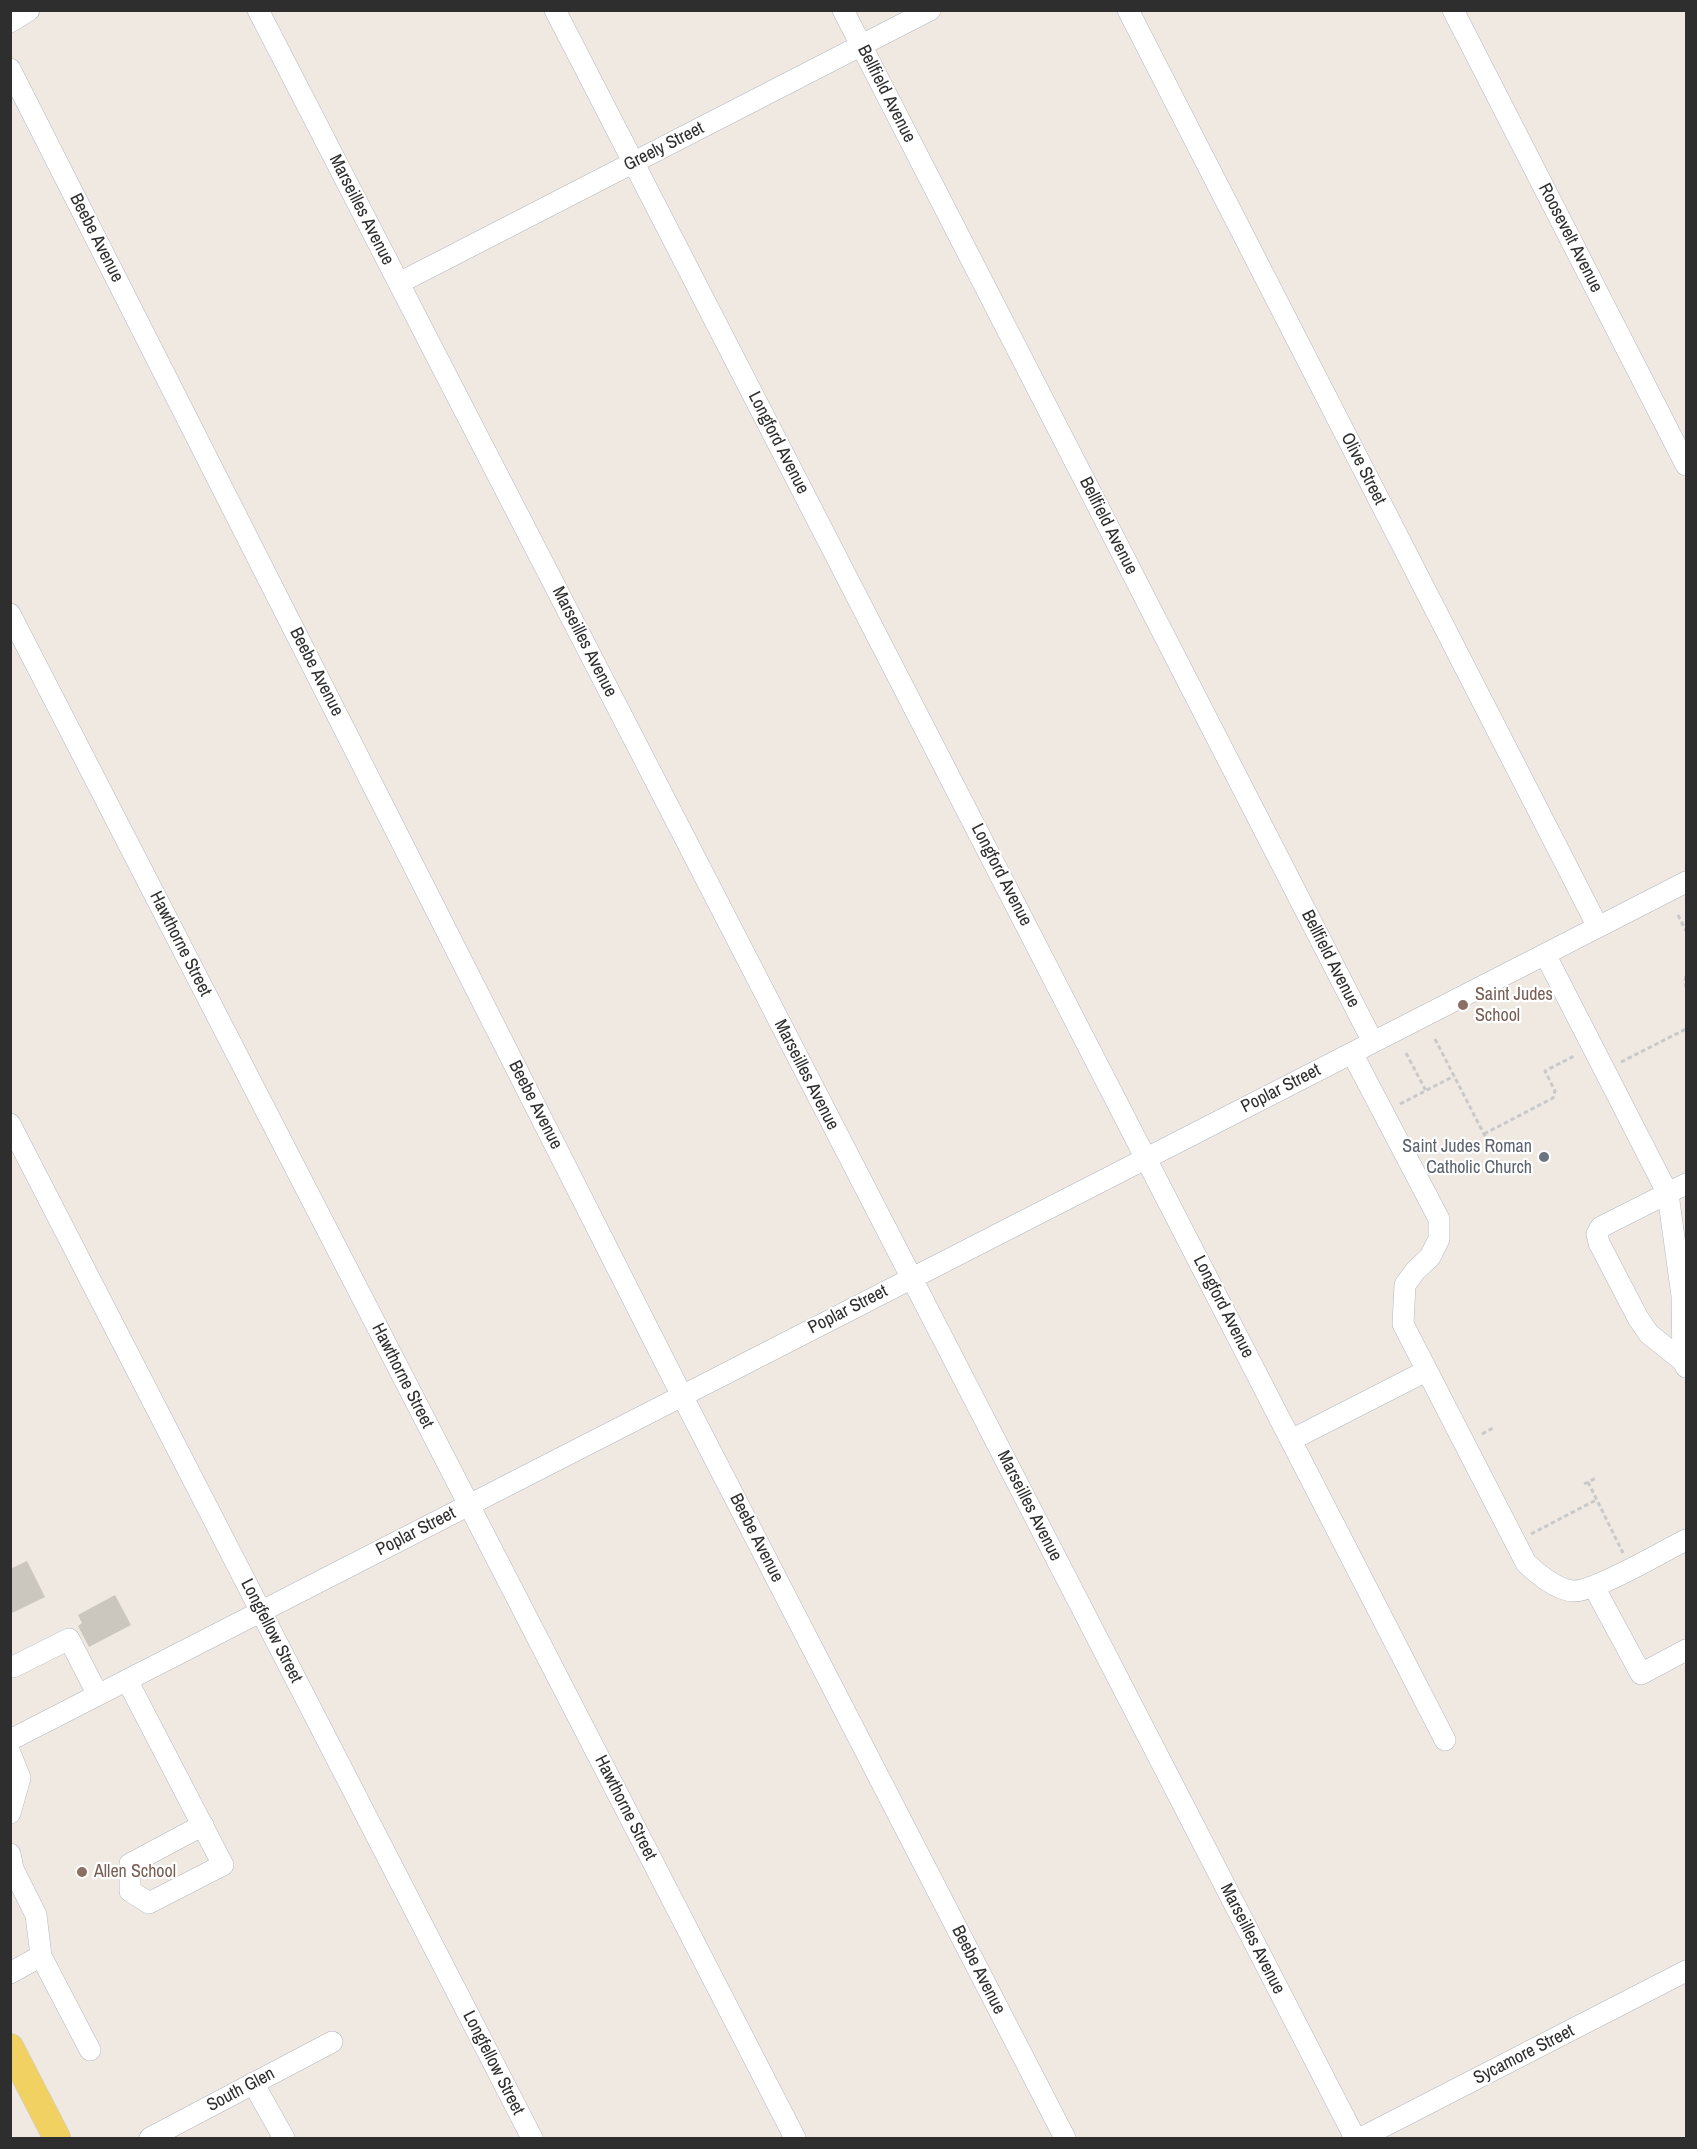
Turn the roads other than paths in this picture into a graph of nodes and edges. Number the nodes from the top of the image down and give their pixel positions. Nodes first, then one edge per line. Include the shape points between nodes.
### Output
1 (29, 10) edge
2 (258, 10) edge
3 (555, 10) edge
4 (843, 10) edge
5 (930, 10) edge
6 (1128, 10) edge
7 (1454, 10) edge
8 (10, 22) edge
9 (862, 46) junction
10 (10, 69) edge
11 (634, 163) junction
12 (399, 283) junction
13 (1686, 465) edge
14 (10, 614) edge
15 (1686, 882) edge
16 (1598, 927) junction
17 (1545, 954) junction
18 (1373, 1042) junction
19 (1352, 1053) junction
20 (10, 1124) edge
21 (1146, 1157) junction
22 (1677, 1189) edge
23 (911, 1278) junction
24 (1685, 1364) edge
25 (1426, 1371) junction
26 (682, 1395) junction
27 (1292, 1440) junction
28 (468, 1505) junction
29 (1686, 1540) edge
30 (1594, 1587) junction
31 (261, 1611) junction
32 (1686, 1650) edge
33 (13, 1667) dead end
34 (127, 1680) junction
35 (98, 1695) junction
36 (10, 1740) edge
37 (1445, 1740) dead end
38 (10, 1753) edge
39 (10, 1813) edge
40 (203, 1825) dead end
41 (10, 1854) edge
42 (41, 1956) junction
43 (1686, 1971) edge
44 (10, 1973) edge
45 (332, 2042) dead end
46 (10, 2047) edge
47 (90, 2050) dead end
48 (253, 2083) junction
49 (57, 2139) edge
50 (150, 2139) edge
51 (284, 2139) edge
52 (532, 2139) edge
53 (795, 2139) edge
54 (1065, 2139) edge
55 (1355, 2139) edge
56 (1361, 2139) edge

1 - 8 street
2 - 12 street, Marseilles Avenue
3 - 11 street, Longford Avenue
4 - 9 street, Bellfield Avenue
5 - 9 street, Greely Street
6 - 16 street, Olive Street
7 - 13 street, Roosevelt Avenue
9 - 11 street, Greely Street
9 - 18 street, Bellfield Avenue
10 - 26 street, Beebe Avenue
11 - 12 street, Greely Street
11 - 21 street, Longford Avenue
12 - 23 street, Marseilles Avenue
14 - 28 street, Hawthorne Street
15 - 16 street, Poplar Street
16 - 17 street, Poplar Street
17 - 18 street, Poplar Street
17 - 22 street
18 - 19 street, Poplar Street
19 - 21 street, Poplar Street
19 - 25 street via 1439,1219 1439,1239 1430,1257 1405,1285 1403,1302 1403,1324
20 - 31 street, Longfellow Street
21 - 23 street, Poplar Street
21 - 27 street, Longford Avenue
22 - 24 street
22 - 24 street via 1601,1227 1597,1234 1648,1334
23 - 26 street, Poplar Street
23 - 55 street, Marseilles Avenue
25 - 27 street
25 - 30 street via 1526,1563 1539,1575 1572,1591
26 - 28 street, Poplar Street
26 - 54 street, Beebe Avenue
27 - 37 street, Longford Avenue
28 - 31 street, Poplar Street
28 - 53 street, Hawthorne Street
29 - 30 street
30 - 32 street via 1641,1674
31 - 34 street, Poplar Street
31 - 52 street, Longfellow Street
33 - 35 street via 69,1639
34 - 35 street, Poplar Street
34 - 40 street
35 - 36 street, Poplar Street
38 - 39 street via 20,1778
41 - 42 street via 13,1869 36,1915
42 - 44 street
42 - 47 street
43 - 56 street, Sycamore Street
45 - 48 street, South Glen
46 - 49 main road
48 - 50 street, South Glen
48 - 51 street

